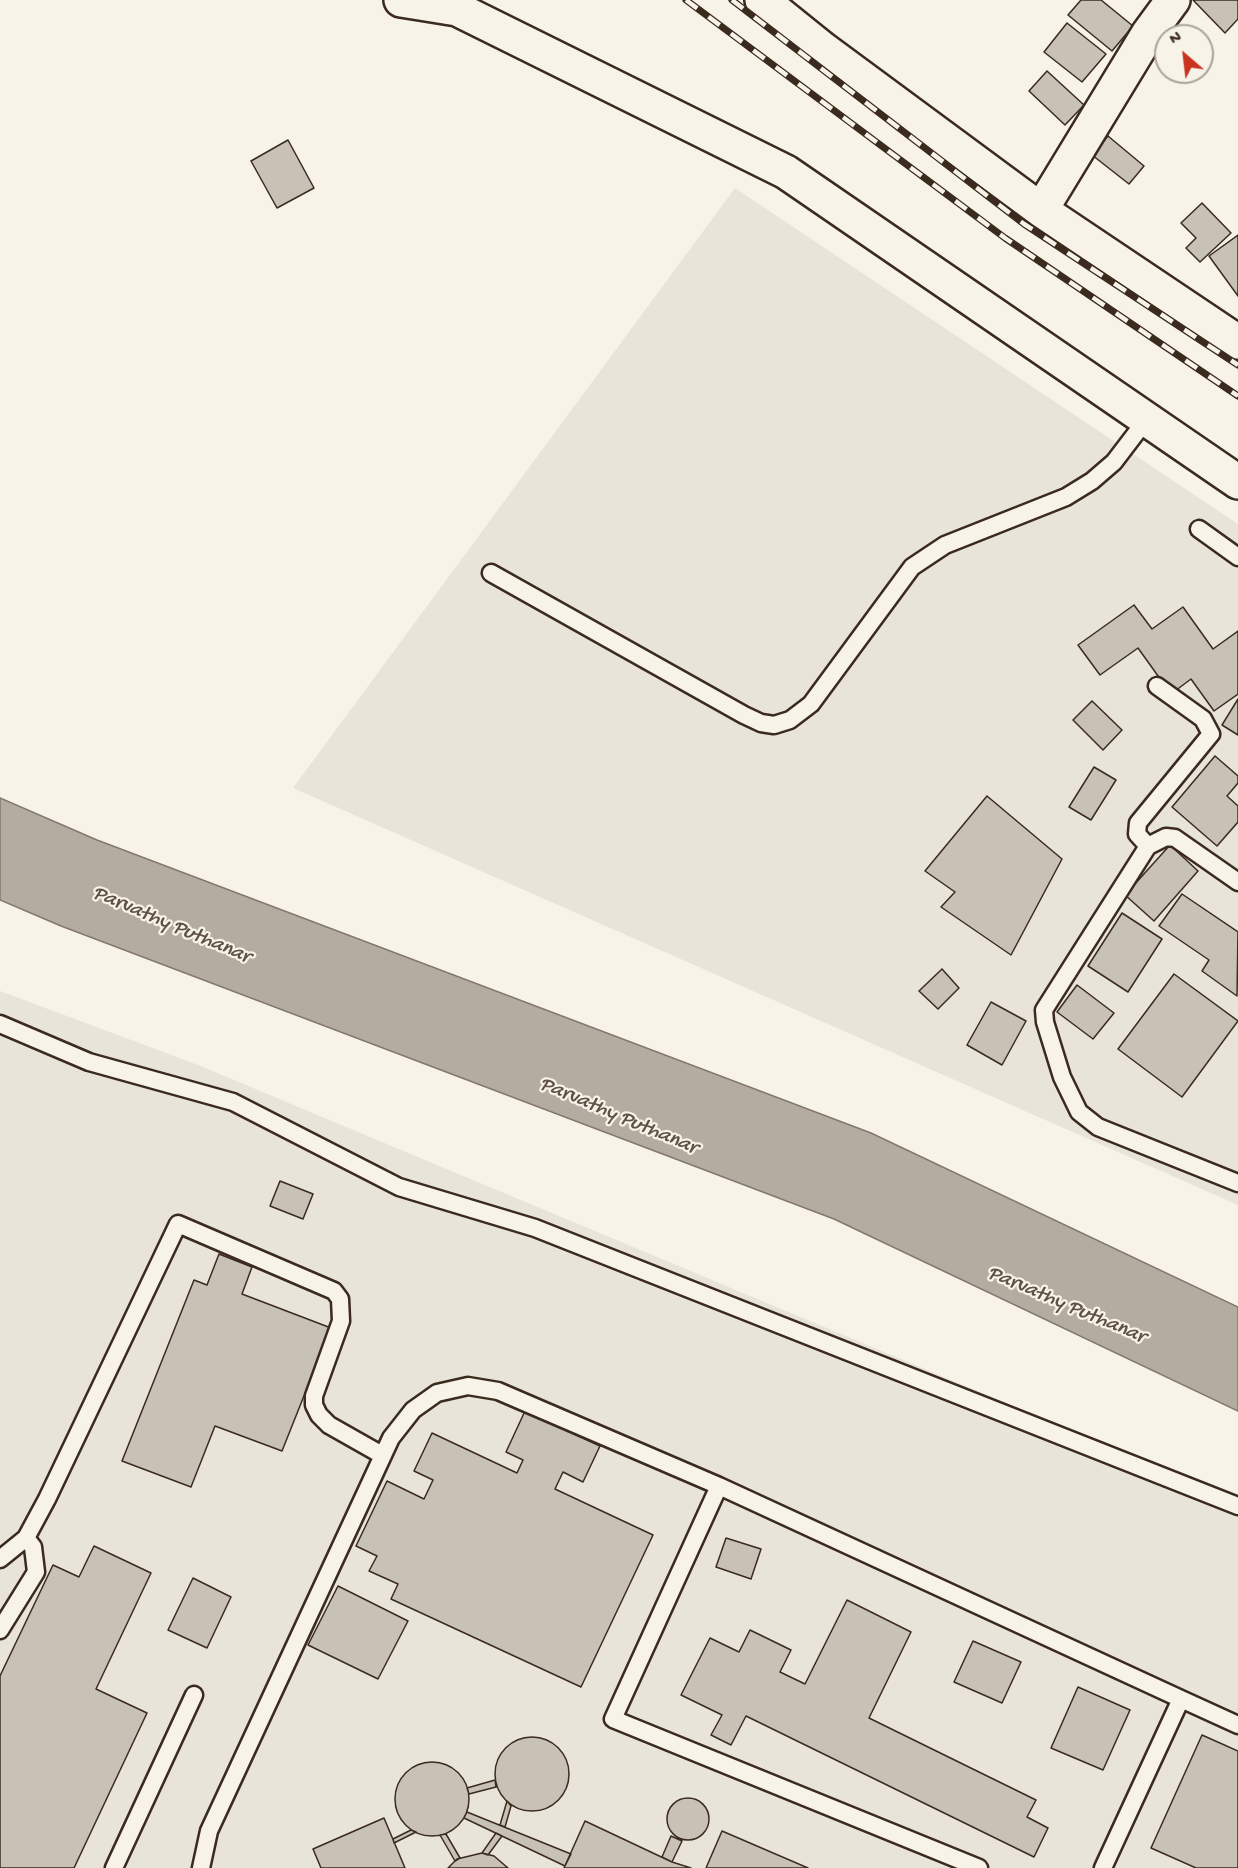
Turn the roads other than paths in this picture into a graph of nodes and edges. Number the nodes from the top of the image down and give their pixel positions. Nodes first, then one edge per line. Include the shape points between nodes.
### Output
1 (401, 0) edge
2 (762, 0) edge
3 (1173, 0) edge
4 (1041, 210) junction
5 (1238, 342) edge
6 (1146, 420) junction
7 (1238, 482) edge
8 (1199, 528) dead end
9 (1238, 557) edge
10 (491, 573) dead end
11 (1156, 686) dead end
12 (1148, 846) junction
13 (1238, 882) edge
14 (0, 1024) edge
15 (1238, 1183) edge
16 (382, 1455) junction
17 (719, 1486) junction
18 (1238, 1506) edge
19 (26, 1538) junction
20 (0, 1559) edge
21 (0, 1630) edge
22 (194, 1695) dead end
23 (1181, 1700) junction
24 (1238, 1725) edge
25 (114, 1868) edge
26 (201, 1868) edge
27 (979, 1868) edge
28 (1103, 1868) edge

1 - 6 main road via 457,9 786,172
2 - 4 main road
3 - 4 main road via 1148,34
4 - 5 main road
6 - 7 main road
6 - 10 lane via 1114,462 1092,482 945,545 912,567 811,704 790,720 774,725 744,715
8 - 9 lane
11 - 12 lane via 1203,719 1211,734 1138,823 1137,834
12 - 13 lane via 1166,837 1175,838
12 - 15 lane via 1048,1001 1045,1022 1062,1077 1079,1112 1098,1127
14 - 18 lane via 89,1062 233,1102 399,1187 535,1228
16 - 17 lane via 413,1410 437,1393 468,1386 498,1391
16 - 19 lane via 329,1425 314,1405 341,1321 340,1299 334,1291 178,1224
16 - 26 lane via 209,1831
17 - 23 lane
17 - 27 lane via 613,1719
19 - 20 lane
19 - 21 lane via 33,1547 36,1572
22 - 25 lane
23 - 24 lane
23 - 28 lane

